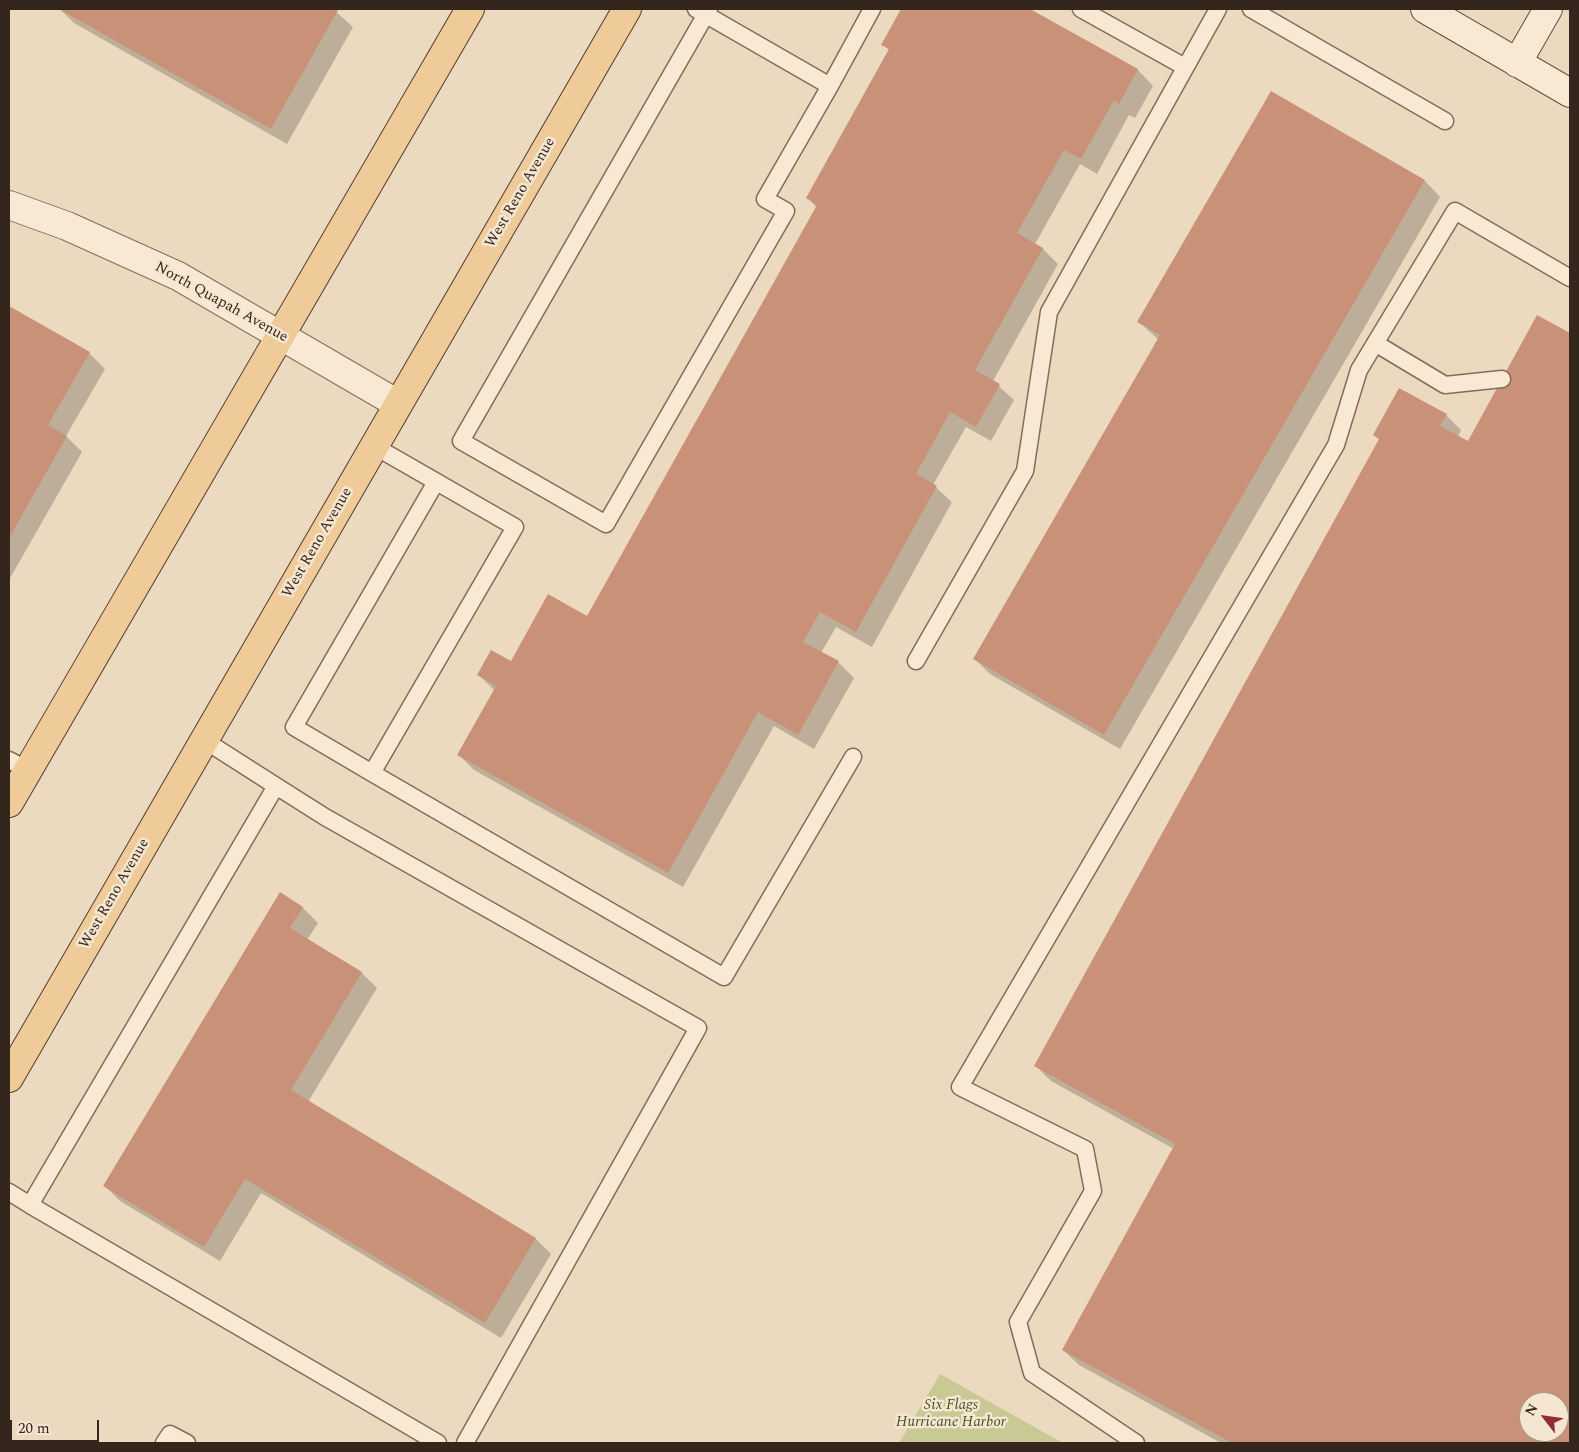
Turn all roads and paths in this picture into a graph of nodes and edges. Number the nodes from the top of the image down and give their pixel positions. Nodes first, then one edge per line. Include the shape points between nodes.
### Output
1 (470, 9) edge
2 (627, 9) edge
3 (872, 9) edge
4 (1081, 9) edge
5 (1218, 9) edge
6 (1251, 9) edge
7 (1425, 9) edge
8 (1548, 9) edge
9 (704, 10) edge
10 (1517, 63) junction
11 (1185, 68) junction
12 (830, 86) junction
13 (1570, 93) edge
14 (1445, 122) dead end
15 (9, 205) edge
16 (1570, 278) edge
17 (280, 336) junction
18 (1376, 343) junction
19 (1502, 379) dead end
20 (398, 404) junction
21 (374, 446) junction
22 (436, 482) junction
23 (916, 661) dead end
24 (204, 740) junction
25 (853, 757) dead end
26 (18, 765) edge
27 (372, 773) junction
28 (276, 786) junction
29 (9, 803) edge
30 (9, 1078) edge
31 (9, 1192) edge
32 (30, 1205) junction
33 (164, 1443) edge
34 (187, 1443) edge
35 (438, 1443) edge
36 (464, 1443) edge
37 (1136, 1443) edge

1 - 17 main road
2 - 20 main road, West Reno Avenue
3 - 12 lane
4 - 11 lane
5 - 11 lane
6 - 14 lane
7 - 10 street
8 - 10 street
9 - 12 lane
9 - 12 lane via 461,441 606,524 786,211 765,199
10 - 13 street
11 - 23 lane via 1049,312 1025,471
15 - 17 street, North Quapah Avenue via 67,226 178,276
16 - 18 lane via 1455,211
17 - 20 street, North Quapah Avenue
17 - 26 main road
18 - 19 lane via 1445,385
18 - 37 lane via 1359,370 1336,445 960,1087 1084,1149 1093,1191 1018,1322 1032,1373
20 - 21 main road, West Reno Avenue
21 - 22 lane
21 - 24 main road, West Reno Avenue
22 - 27 lane via 294,727
22 - 27 lane via 515,527
24 - 28 lane
24 - 30 main road, West Reno Avenue
25 - 27 lane via 724,977
26 - 29 main road
28 - 32 lane
28 - 36 lane via 698,1028
31 - 32 lane
32 - 35 lane
33 - 34 lane via 170,1434

